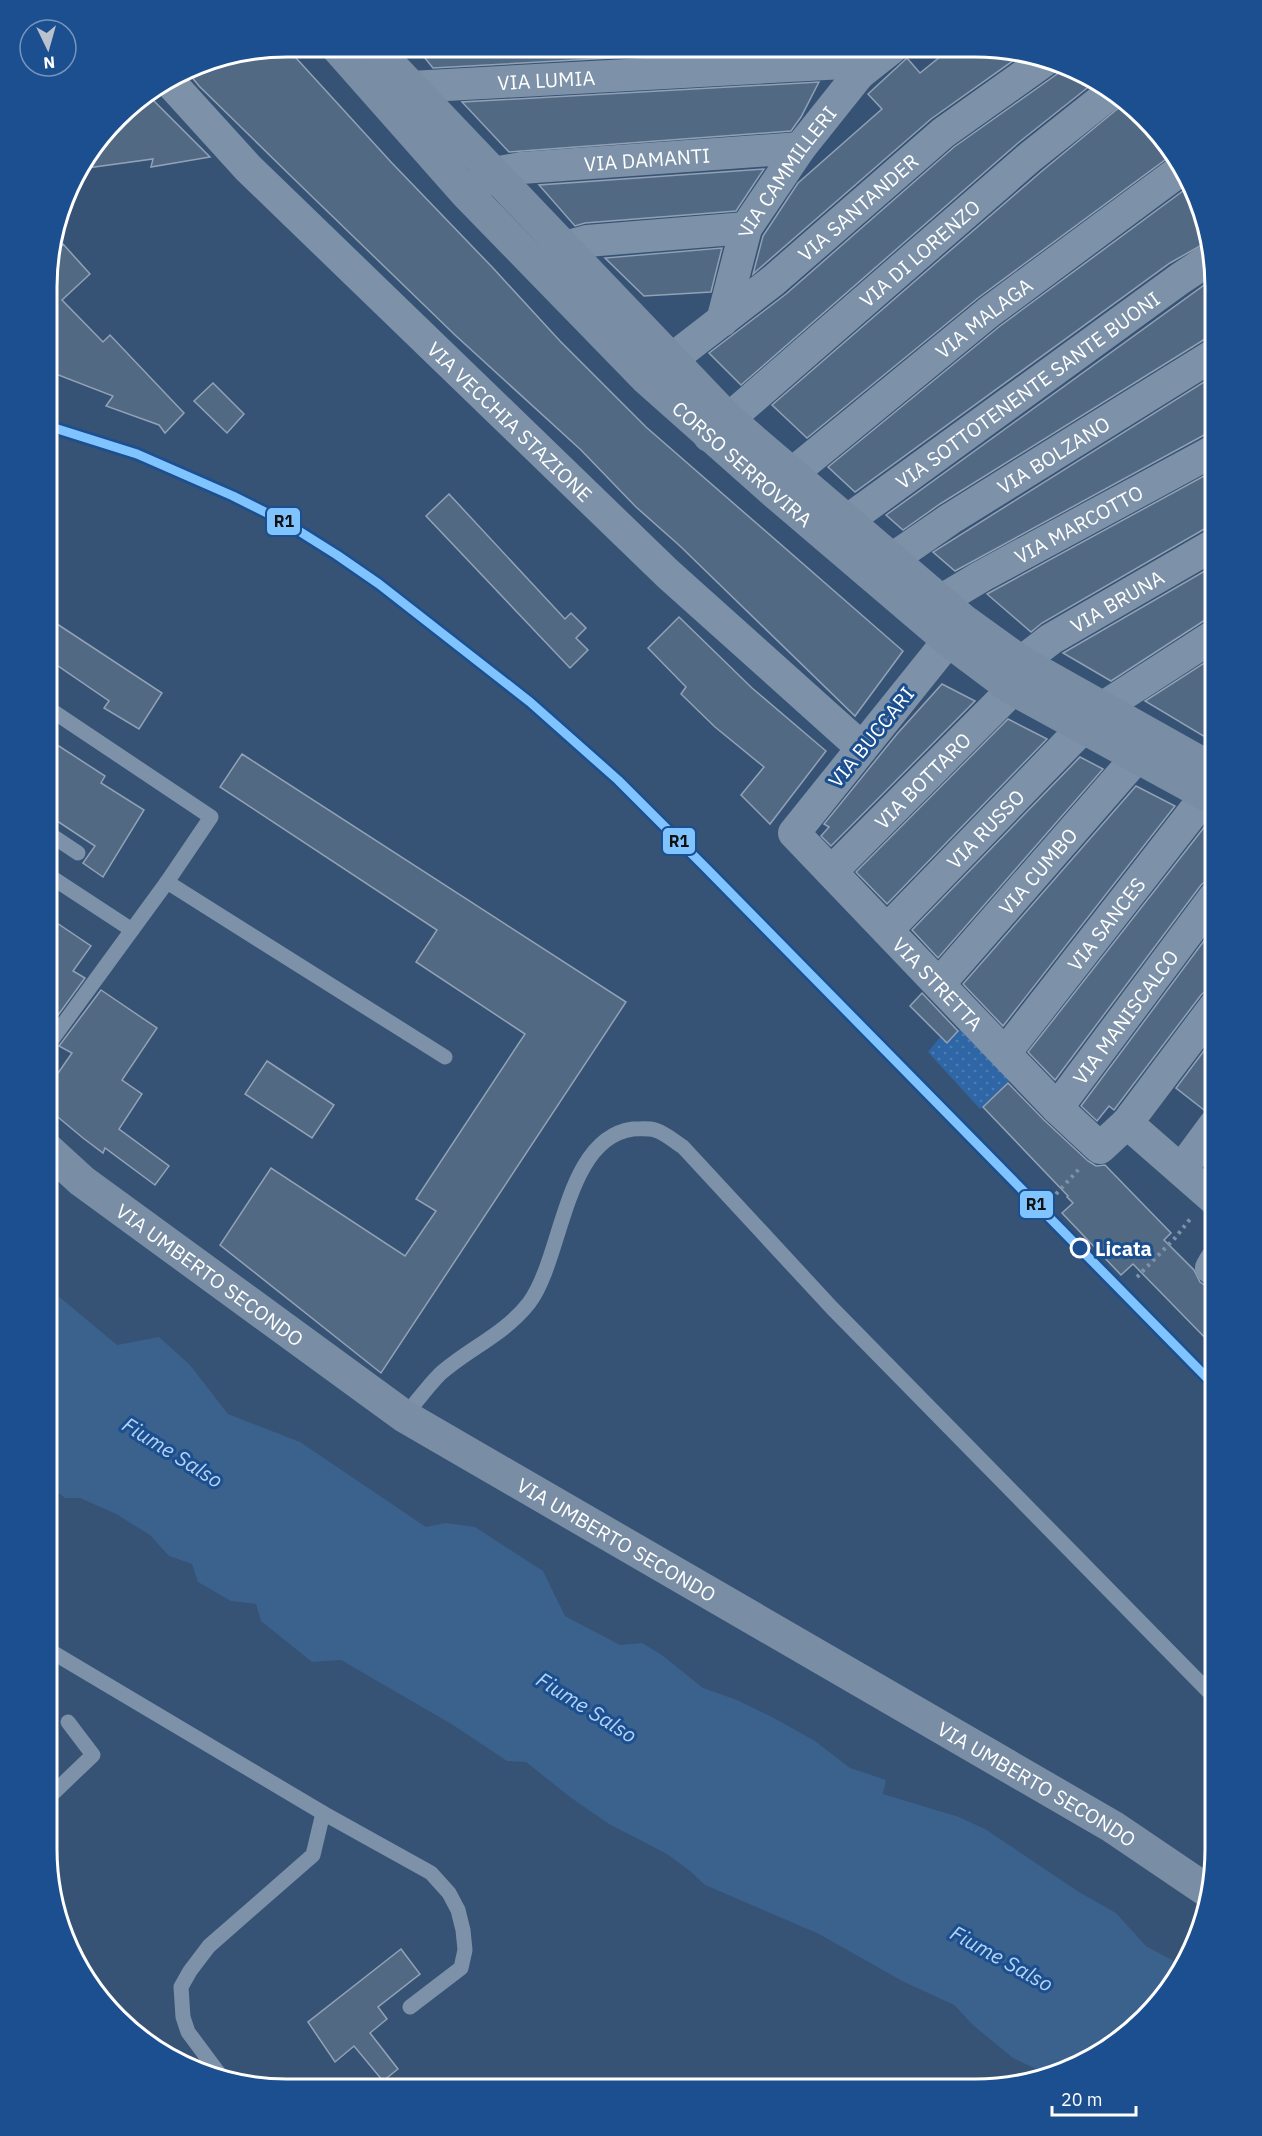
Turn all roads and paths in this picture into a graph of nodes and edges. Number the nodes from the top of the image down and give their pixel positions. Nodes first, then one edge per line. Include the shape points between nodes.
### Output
1 (350, 57) edge
2 (379, 57) edge
3 (864, 57) edge
4 (849, 62) edge
5 (1038, 66) edge
6 (174, 87) edge
7 (401, 97) junction
8 (1105, 97) edge
9 (800, 148) junction
10 (494, 173) junction
11 (1175, 174) edge
12 (467, 194) junction
13 (746, 228) junction
14 (565, 247) junction
15 (1204, 264) edge
16 (537, 266) junction
17 (722, 321) junction
18 (1205, 360) edge
19 (659, 369) junction
20 (719, 427) junction
21 (1205, 455) edge
22 (783, 483) junction
23 (836, 528) junction
24 (1205, 550) edge
25 (880, 566) junction
26 (943, 620) junction
27 (1205, 642) edge
28 (1017, 676) junction
29 (57, 714) edge
30 (1093, 718) junction
31 (862, 748) junction
32 (1137, 757) junction
33 (1205, 782) edge
34 (1205, 784) edge
35 (1205, 797) edge
36 (794, 833) joint
37 (57, 839) edge
38 (78, 853) dead end
39 (832, 871) junction
40 (57, 881) edge
41 (167, 882) junction
42 (1205, 910) edge
43 (132, 930) junction
44 (887, 930) junction
45 (939, 984) junction
46 (1205, 1019) edge
47 (57, 1033) edge
48 (1005, 1053) junction
49 (445, 1057) dead end
50 (910, 1065) dead end
51 (900, 1073) dead end
52 (1058, 1108) junction
53 (1127, 1123) junction
54 (1205, 1138) edge
55 (57, 1158) edge
56 (1181, 1170) junction
57 (1205, 1190) edge
58 (1205, 1206) edge
59 (1137, 1277) dead end
60 (404, 1416) junction
61 (57, 1655) edge
62 (1205, 1688) edge
63 (68, 1722) dead end
64 (57, 1789) edge
65 (323, 1813) junction
66 (1202, 1887) edge
67 (410, 2007) dead end
68 (214, 2067) edge

1 - 7 main road, CORSO SERROVIRA
2 - 7 main road, CORSO SERROVIRA
3 - 4 street, VIA CAMMILLERI
4 - 7 street, VIA LUMIA
4 - 9 street, VIA CAMMILLERI
5 - 17 street, VIA SANTANDER via 942,133
6 - 31 street, VIA VECCHIA STAZIONE via 248,168 660,566
7 - 10 main road, CORSO SERROVIRA
7 - 12 main road, CORSO SERROVIRA
8 - 20 street, VIA DI LORENZO via 1030,157
9 - 10 street, VIA DAMANTI
9 - 13 street, VIA CAMMILLERI
10 - 12 street
10 - 14 main road, CORSO SERROVIRA
11 - 22 street, VIA MALAGA via 989,312
12 - 16 main road, CORSO SERROVIRA
13 - 14 street via 587,241
13 - 17 street, VIA CAMMILLERI
14 - 16 street
14 - 19 main road, CORSO SERROVIRA
15 - 23 street, VIA SOTTOTENENTE SANTE BUONI
16 - 19 main road, CORSO SERROVIRA
17 - 19 street, VIA SANTANDER
18 - 25 street, VIA BOLZANO
19 - 20 main road, CORSO SERROVIRA
20 - 22 main road, CORSO SERROVIRA
21 - 26 street, VIA MARCOTTO via 982,576
22 - 23 main road, CORSO SERROVIRA
23 - 25 main road, CORSO SERROVIRA
24 - 28 street, VIA BRUNA via 1051,639
25 - 26 main road, CORSO SERROVIRA
26 - 28 main road, CORSO SERROVIRA
26 - 31 street, VIA BUCCARI
27 - 30 street, VIA RUSSO
28 - 30 main road, CORSO SERROVIRA
28 - 39 street, VIA BOTTARO
29 - 41 lane via 211,817
30 - 32 main road, CORSO SERROVIRA
30 - 33 main road, CORSO SERROVIRA
30 - 44 street, VIA RUSSO
31 - 36 street, VIA BUCCARI
32 - 34 main road, CORSO SERROVIRA
32 - 45 street, VIA CUMBO
35 - 48 street, VIA SANCES
36 - 39 street, VIA STRETTA
37 - 38 lane
39 - 44 street, VIA STRETTA
40 - 43 lane
41 - 43 lane
41 - 49 lane
42 - 52 street, VIA MANISCALCO
43 - 47 lane
44 - 45 street, VIA STRETTA
45 - 48 street, VIA STRETTA
46 - 53 street
48 - 52 street, VIA STRETTA
50 - 51 path
52 - 53 street, VIA STRETTA via 1100,1149
53 - 56 street
54 - 56 street
55 - 60 main road, VIA UMBERTO SECONDO via 82,1181
56 - 57 street
58 - 59 path
60 - 62 lane via 440,1374 499,1332 530,1302 542,1282 577,1181 601,1144 626,1130 656,1130 682,1147 832,1308
60 - 66 main road, VIA UMBERTO SECONDO via 1113,1827
61 - 65 lane
63 - 64 lane via 93,1755
65 - 67 lane via 431,1873 458,1910 464,1930 461,1968
65 - 68 lane via 313,1855 209,1946 181,1987 188,2032

